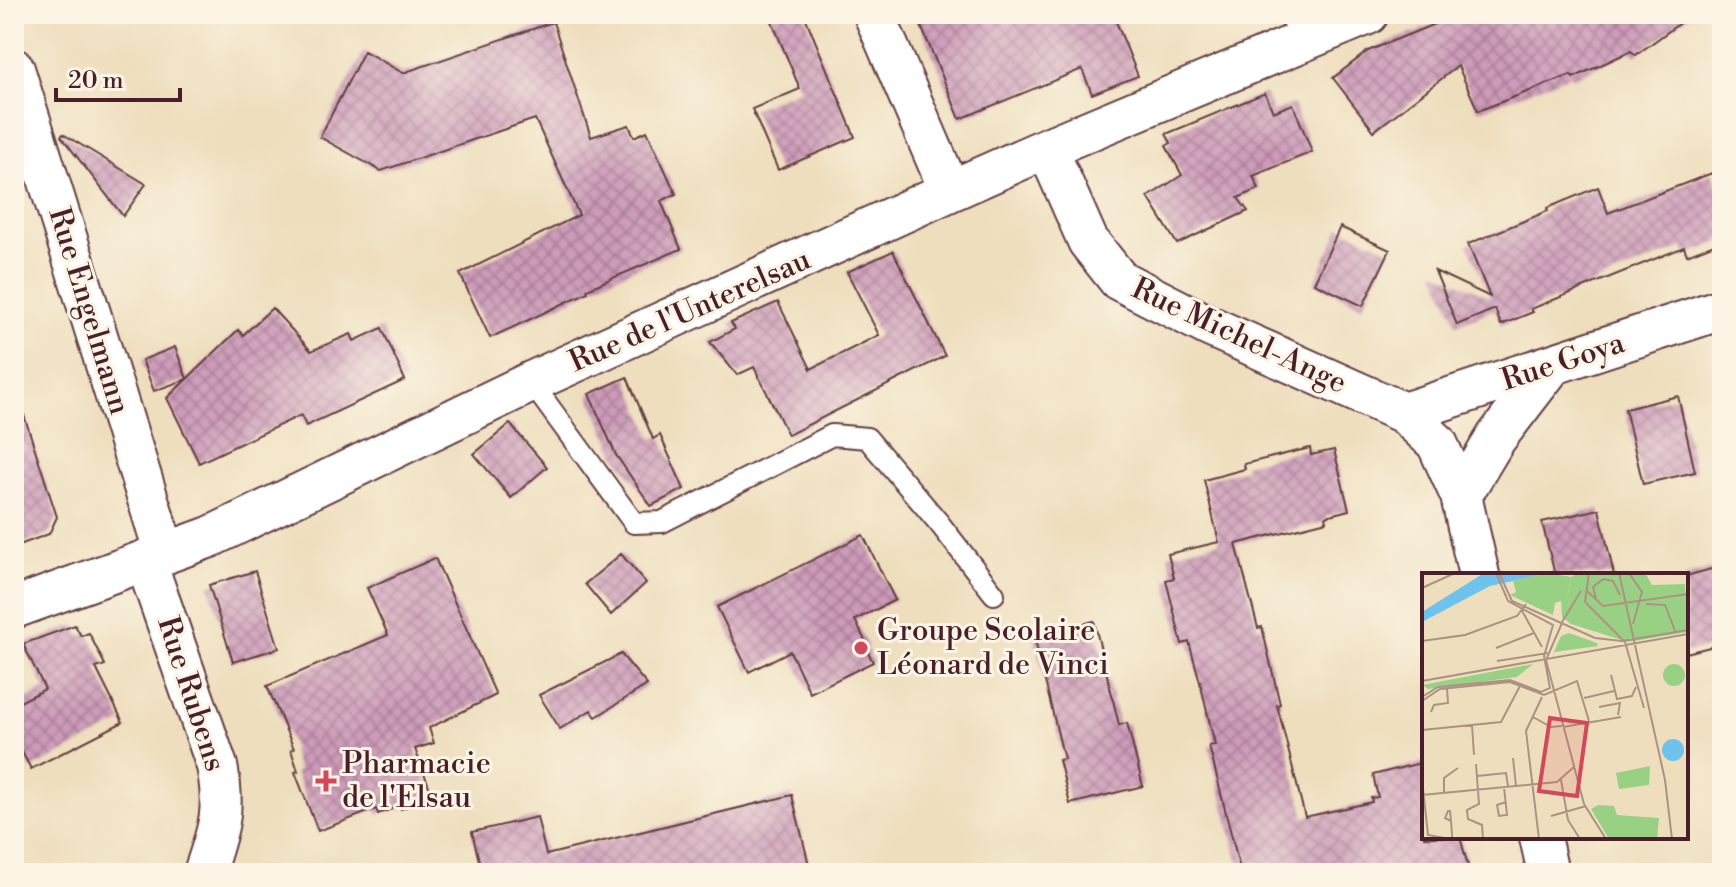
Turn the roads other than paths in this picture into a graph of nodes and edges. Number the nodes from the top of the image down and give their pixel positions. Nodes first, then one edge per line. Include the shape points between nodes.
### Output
1 (874, 14) edge
2 (1368, 14) edge
3 (1296, 28) edge
4 (14, 69) edge
5 (1047, 148) junction
6 (950, 191) junction
7 (1722, 309) edge
8 (1552, 365) junction
9 (531, 382) junction
10 (1404, 413) junction
11 (1461, 496) junction
12 (156, 558) junction
13 (1479, 573) edge
14 (994, 594) dead end
15 (14, 608) edge
16 (1540, 839) edge
17 (204, 873) edge
18 (1548, 873) edge

1 - 6 street
2 - 3 street, Rue de l'Unterelsau
3 - 5 street, Rue de l'Unterelsau
4 - 12 street, Rue Engelmann
5 - 6 street, Rue de l'Unterelsau
5 - 10 street, Rue Michel-Ange via 1088,241 1119,280
6 - 9 street, Rue de l'Unterelsau
7 - 8 street, Rue Goya
8 - 10 street, Rue Goya
8 - 11 street via 1496,438
9 - 12 street, Rue de l'Unterelsau
9 - 14 lane via 634,523 662,522 832,435 867,438
10 - 11 street, Rue Michel-Ange via 1437,443
11 - 13 street, Rue Michel-Ange
12 - 15 street, Rue de l'Unterelsau
12 - 17 street, Rue Rubens via 222,791 221,819
16 - 18 street

